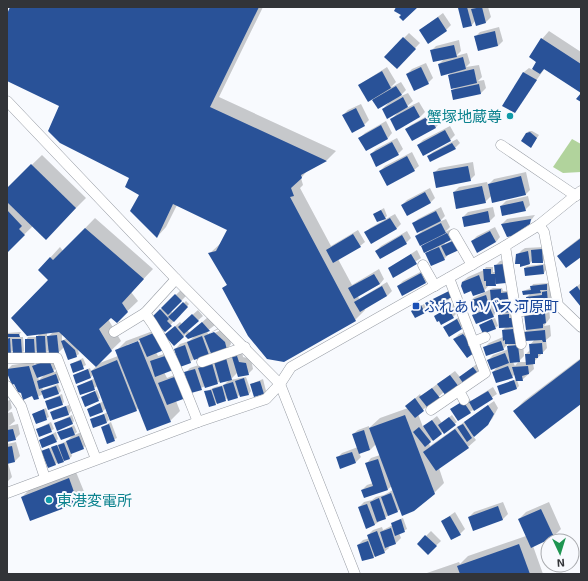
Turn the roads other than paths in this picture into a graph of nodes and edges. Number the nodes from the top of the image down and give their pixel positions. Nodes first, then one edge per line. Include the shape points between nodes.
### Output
1 (7, 100) edge
2 (501, 145) dead end
3 (578, 194) edge
4 (539, 225) junction
5 (454, 234) dead end
6 (505, 246) junction
7 (424, 265) dead end
8 (472, 265) junction
9 (449, 278) junction
10 (176, 279) junction
11 (435, 286) junction
12 (541, 308) dead end
13 (516, 312) junction
14 (145, 313) junction
15 (581, 327) edge
16 (114, 332) dead end
17 (485, 337) dead end
18 (473, 342) junction
19 (521, 344) dead end
20 (244, 346) junction
21 (7, 358) edge
22 (202, 362) dead end
23 (280, 384) junction
24 (7, 386) edge
25 (458, 391) junction
26 (464, 400) dead end
27 (431, 410) dead end
28 (198, 422) junction
29 (96, 459) junction
30 (45, 478) junction
31 (7, 493) edge
32 (355, 574) edge

1 - 10 street
2 - 3 street
3 - 4 street
4 - 6 street
4 - 15 street via 544,232 558,305
5 - 8 street
6 - 8 street
6 - 13 street
7 - 11 street
8 - 9 street
9 - 11 street
9 - 18 street
10 - 14 street
10 - 20 street
11 - 23 street via 292,367
12 - 13 street
13 - 19 street
14 - 16 street
14 - 28 street via 159,332 176,365
17 - 18 street
18 - 25 street via 485,373
20 - 22 street
20 - 23 street
21 - 29 street via 57,358
23 - 28 street via 266,399
23 - 32 street
24 - 30 street via 21,406
25 - 26 street
25 - 27 street
28 - 29 street
29 - 30 street
30 - 31 street

